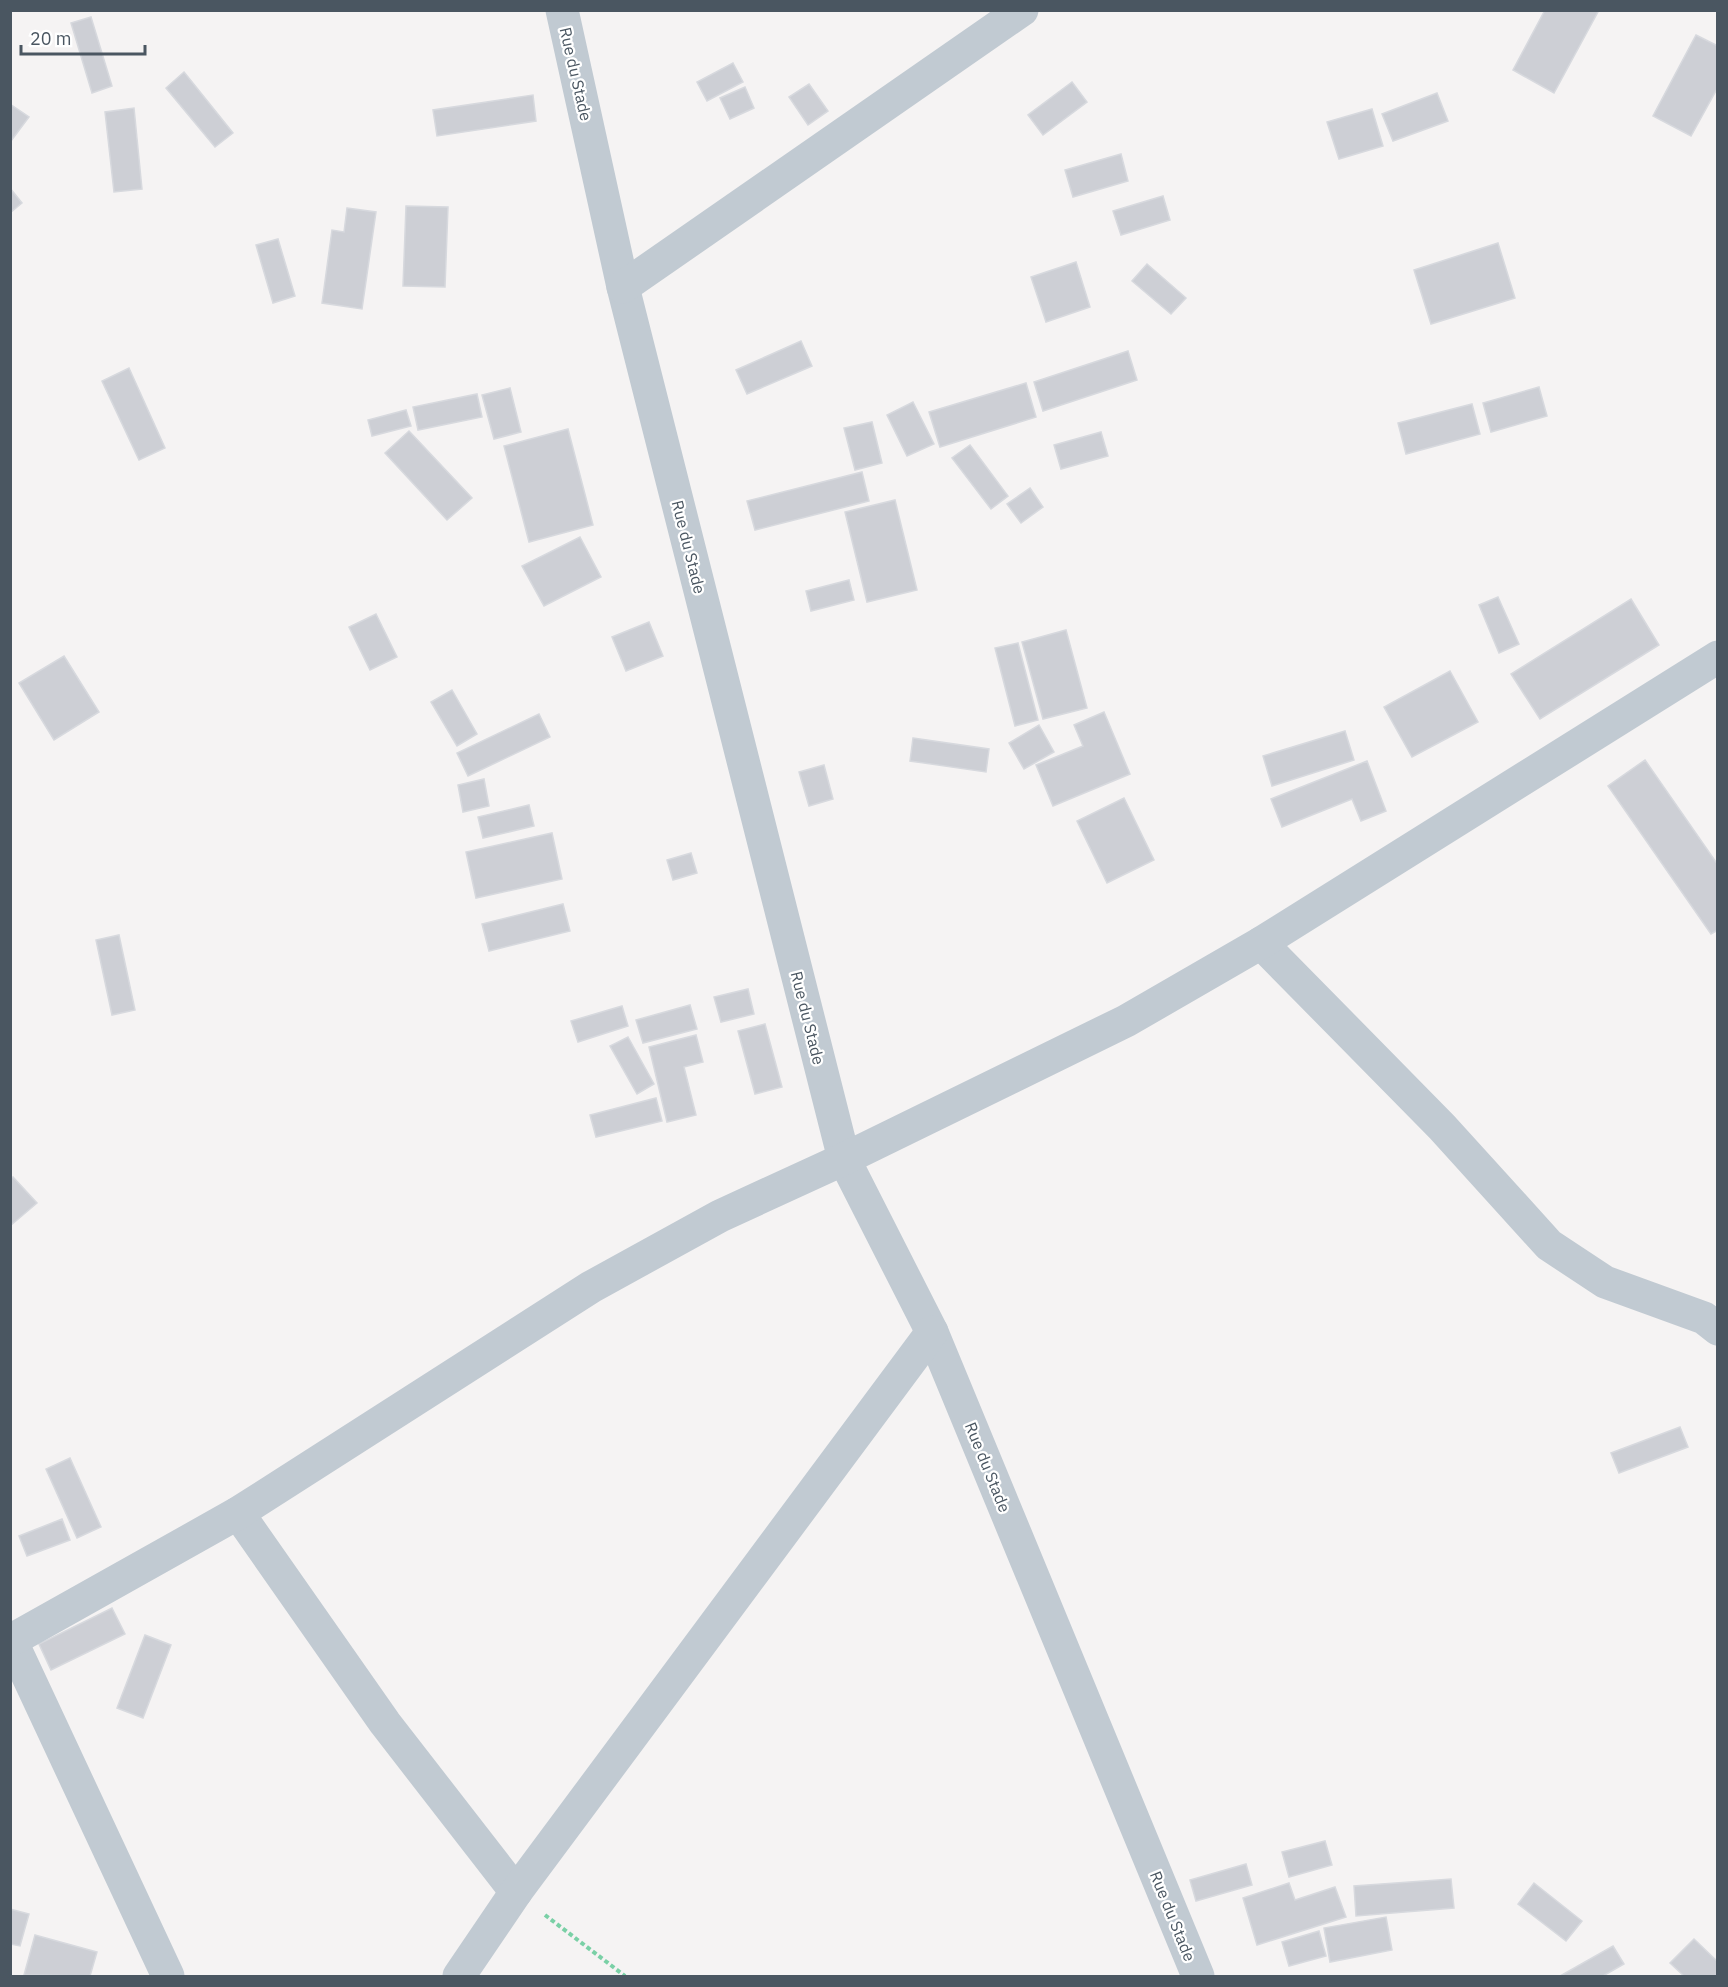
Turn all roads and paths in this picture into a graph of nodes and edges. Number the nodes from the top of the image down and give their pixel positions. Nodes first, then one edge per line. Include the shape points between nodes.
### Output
1 (562, 10) edge
2 (1022, 10) edge
3 (623, 287) junction
4 (1718, 657) edge
5 (1262, 943) junction
6 (844, 1158) junction
7 (1718, 1329) edge
8 (932, 1332) junction
9 (238, 1513) junction
10 (11, 1640) edge
11 (516, 1892) junction
12 (168, 1977) edge
13 (459, 1977) edge
14 (625, 1977) edge
15 (1198, 1977) edge

1 - 3 street, Rue du Stade
2 - 3 street
3 - 6 street, Rue du Stade
4 - 5 street
5 - 6 street via 1126,1021
5 - 7 street via 1442,1127 1549,1245 1605,1282 1704,1318
6 - 8 street, Rue du Stade
6 - 9 street via 720,1216 591,1287
8 - 11 street
8 - 15 street, Rue du Stade
9 - 10 street
9 - 11 street via 385,1723
10 - 12 street
11 - 13 street
11 - 14 path

